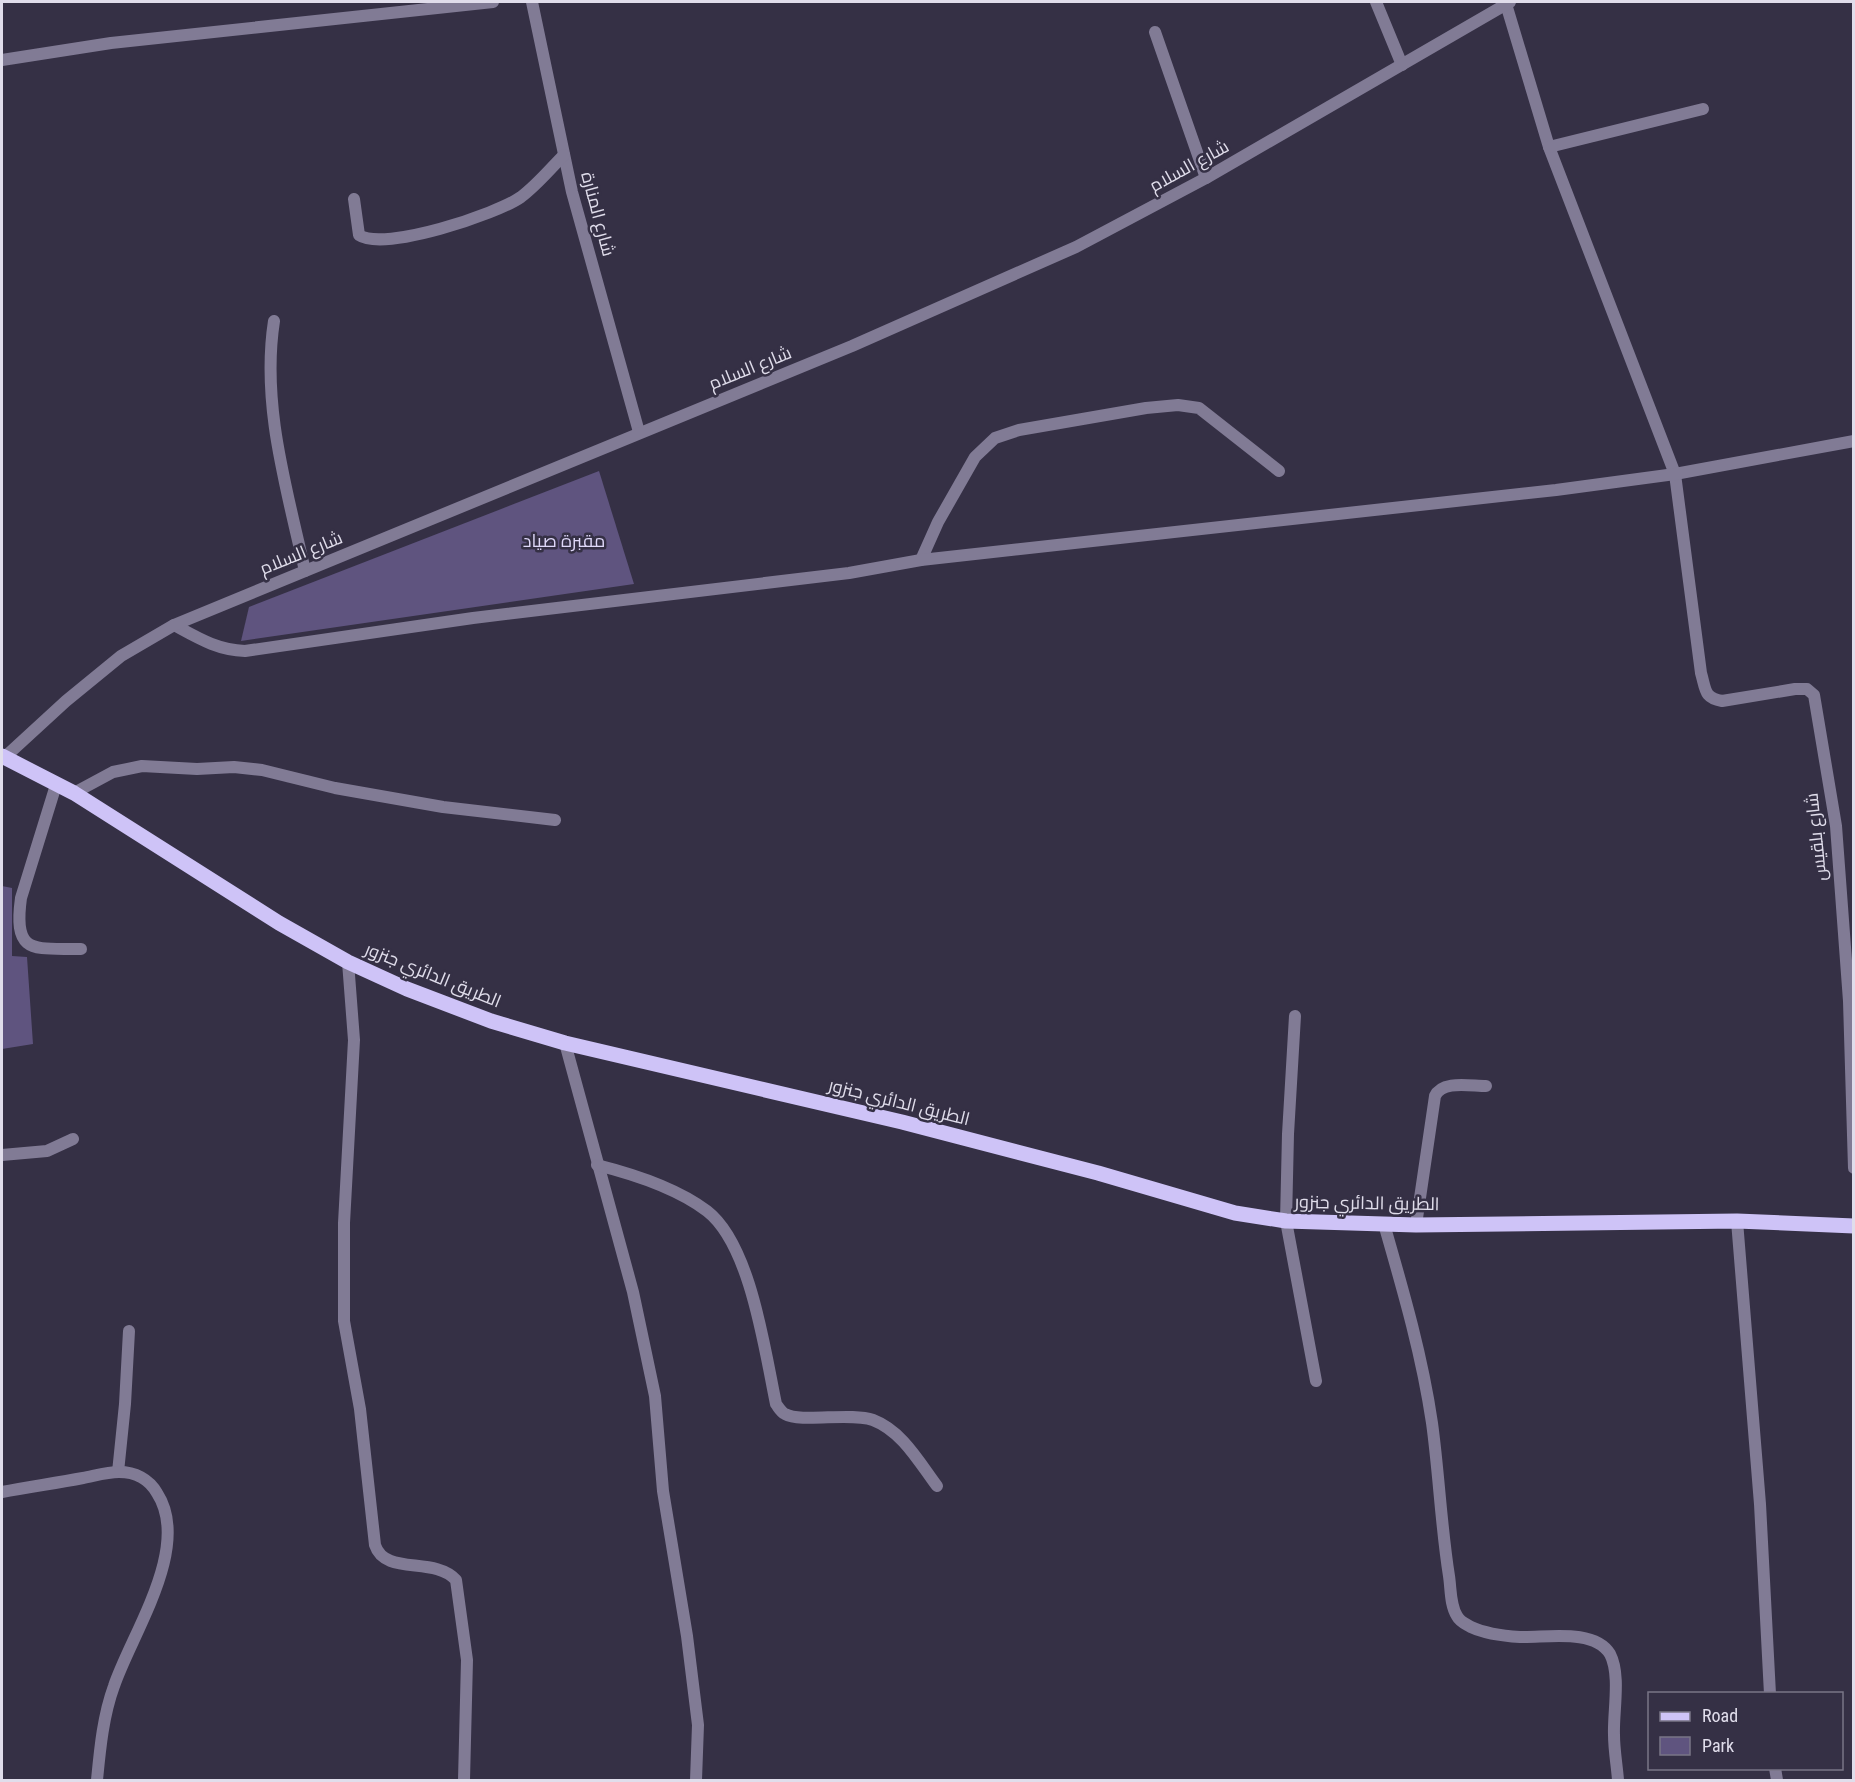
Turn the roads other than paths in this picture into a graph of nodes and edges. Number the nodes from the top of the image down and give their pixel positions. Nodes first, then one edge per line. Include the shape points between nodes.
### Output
1 (493, 2) edge
2 (532, 2) edge
3 (1376, 2) edge
4 (1508, 3) edge
5 (1155, 32) dead end
6 (2, 60) edge
7 (1401, 65) junction
8 (1703, 109) dead end
9 (1548, 147) junction
10 (564, 155) junction
11 (1206, 178) junction
12 (354, 199) dead end
13 (274, 321) dead end
14 (639, 432) junction
15 (1854, 441) edge
16 (1279, 471) dead end
17 (1675, 474) junction
18 (921, 560) junction
19 (305, 571) junction
20 (174, 625) junction
21 (3, 757) edge
22 (56, 784) junction
23 (74, 793) junction
24 (555, 820) dead end
25 (81, 949) dead end
26 (348, 962) junction
27 (1296, 1016) dead end
28 (565, 1042) junction
29 (1486, 1086) dead end
30 (73, 1139) dead end
31 (2, 1155) edge
32 (597, 1165) junction
33 (1854, 1168) edge
34 (1286, 1221) junction
35 (1737, 1221) junction
36 (1384, 1224) junction
37 (1416, 1225) junction
38 (1854, 1226) edge
39 (129, 1331) dead end
40 (1316, 1381) dead end
41 (118, 1472) junction
42 (937, 1486) dead end
43 (2, 1492) edge
44 (1770, 1692) edge
45 (97, 1780) edge
46 (464, 1780) edge
47 (696, 1780) edge
48 (1618, 1780) edge

1 - 6 street via 123,41
2 - 10 street, شارع المنارة
3 - 7 street
4 - 7 street, شارع السلام
4 - 9 street
5 - 11 street
7 - 11 street, شارع السلام
8 - 9 street
9 - 17 street
10 - 12 street via 520,197 473,219 398,239 373,240 359,235
10 - 14 street, شارع المنارة
11 - 14 street, شارع السلام via 1076,247 852,346
13 - 19 street via 270,350 275,436
14 - 19 street, شارع السلام
15 - 17 street
16 - 18 street via 1199,408 1146,408 1019,429 995,438 975,457 942,513
17 - 18 street
17 - 33 street, شارع بلقيس via 1707,694 1722,701 1795,689 1807,689 1814,695 1836,826 1849,1001
18 - 20 street via 849,573 473,618 244,651 209,645
19 - 20 street, شارع السلام
20 - 21 street, شارع السلام via 121,657
21 - 22 main road, الطريق الدائري جنزور
22 - 23 main road, الطريق الدائري جنزور
22 - 25 street via 21,898 20,930 22,939 35,948
23 - 24 street via 113,772 134,767 234,767 443,807
23 - 26 main road, الطريق الدائري جنزور via 239,899
26 - 28 main road, الطريق الدائري جنزور via 491,1021
26 - 46 street via 354,1040 344,1322 360,1409 375,1545 388,1561 441,1569 456,1580 467,1660
27 - 34 street
28 - 32 street
28 - 34 main road, الطريق الدائري جنزور via 803,1097 1098,1173 1235,1213
29 - 37 street via 1445,1086 1437,1091
30 - 31 street via 47,1152
32 - 42 street via 628,1173 684,1197 709,1212 722,1227 736,1250 760,1320 780,1410 793,1417 873,1420 904,1442
32 - 47 street via 633,1292 655,1396 663,1491 698,1725
34 - 36 main road, الطريق الدائري جنزور
34 - 40 street
35 - 37 main road, الطريق الدائري جنزور
35 - 38 main road, الطريق الدائري جنزور
35 - 44 street via 1760,1504
36 - 37 main road, الطريق الدائري جنزور
36 - 48 street via 1424,1378 1454,1610 1458,1619 1477,1630 1520,1637 1581,1637 1602,1646 1614,1669
39 - 41 street
41 - 43 street
41 - 45 street via 151,1483 163,1502 168,1537 158,1585 113,1689

